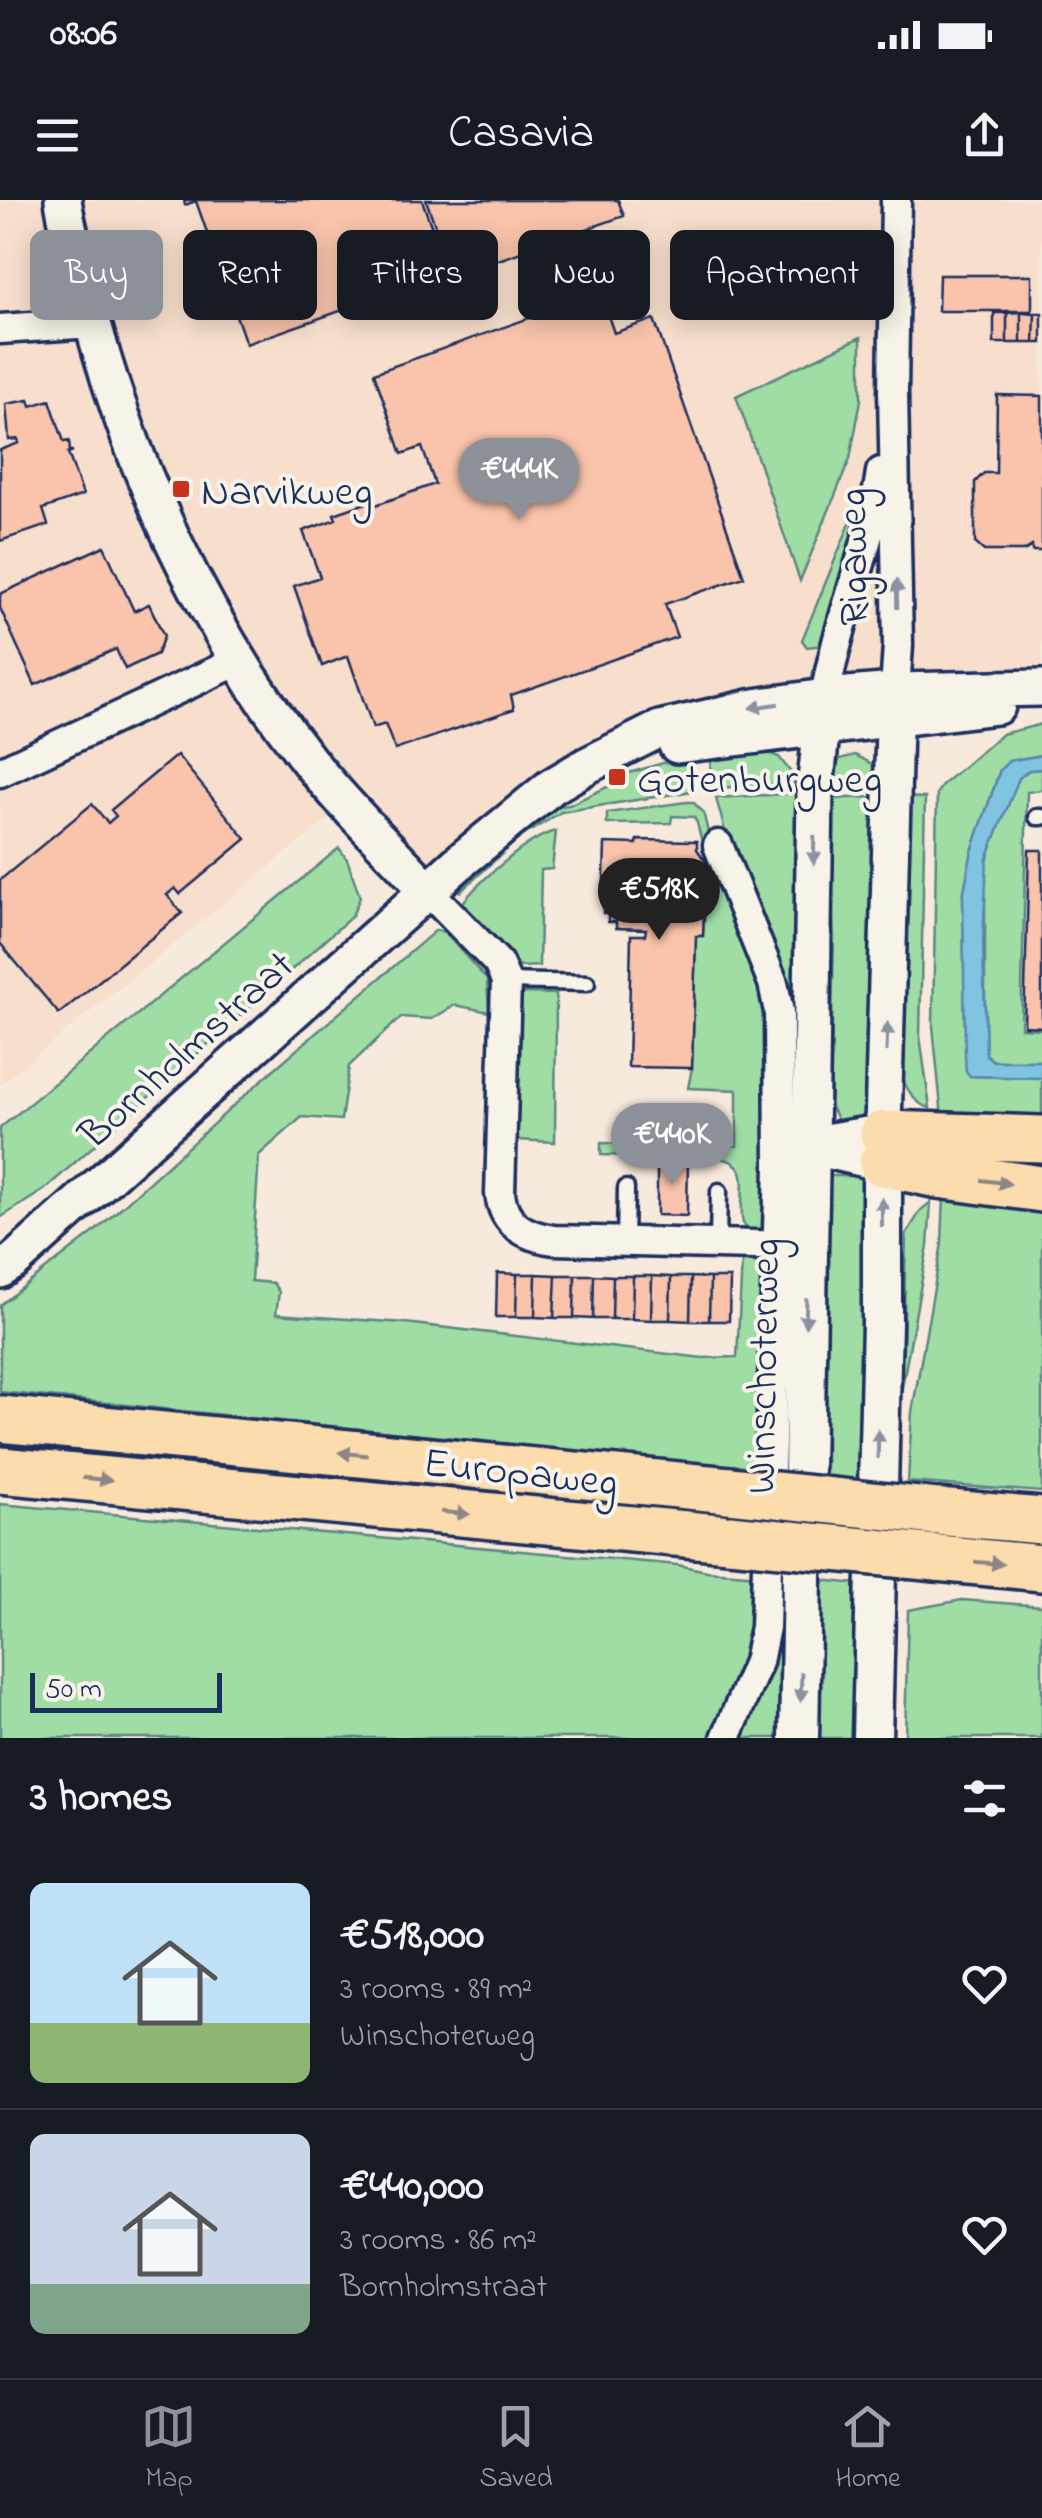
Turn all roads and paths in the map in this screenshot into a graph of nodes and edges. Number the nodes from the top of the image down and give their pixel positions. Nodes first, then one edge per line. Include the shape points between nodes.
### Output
1 (64, 200) edge
2 (896, 200) edge
3 (93, 322) junction
4 (0, 329) edge
5 (893, 392) junction
6 (238, 661) junction
7 (1042, 688) edge
8 (1042, 697) edge
9 (895, 706) junction
10 (824, 712) junction
11 (0, 772) edge
12 (718, 845) dead end
13 (428, 891) junction
14 (506, 981) junction
15 (586, 982) dead end
16 (1042, 1139) edge
17 (810, 1146) junction
18 (883, 1148) junction
19 (626, 1188) dead end
20 (1042, 1189) edge
21 (719, 1190) dead end
22 (625, 1241) junction
23 (718, 1244) junction
24 (793, 1246) junction
25 (0, 1270) edge
26 (0, 1419) edge
27 (0, 1470) edge
28 (1032, 1519) edge
29 (1042, 1568) edge
30 (726, 1738) edge
31 (799, 1738) edge
32 (872, 1738) edge

1 - 3 street
2 - 5 street, Rigaweg
3 - 4 street
3 - 6 street via 128,437 193,584
9 -> 5 street, Rigaweg
5 - 10 street, Rigaweg via 876,509 833,650
6 - 11 street
6 - 13 street via 311,763
7 - 9 street
8 - 9 street
9 - 10 street, Bornholmstraat
18 -> 9 street
10 - 13 street, Bornholmstraat via 740,736 607,757 551,787
10 -> 17 street, Winschoterweg via 815,789
12 - 24 street, Winschoterweg via 774,983
13 - 14 street via 498,963
13 - 25 street, Bornholmstraat
14 - 15 lane
14 - 22 street via 500,1194 506,1215 521,1231 543,1238
16 - 18 highway
17 - 18 main road
17 - 24 main road, Winschoterweg
18 -> 20 highway via 938,1176
32 -> 18 main road
19 - 22 lane
21 - 23 lane
22 - 23 street
23 - 24 street
24 - 30 street, Winschoterweg via 765,1627
24 -> 31 main road, Winschoterweg
28 -> 26 highway, Europaweg, bridge
27 -> 29 highway, Europaweg, bridge

